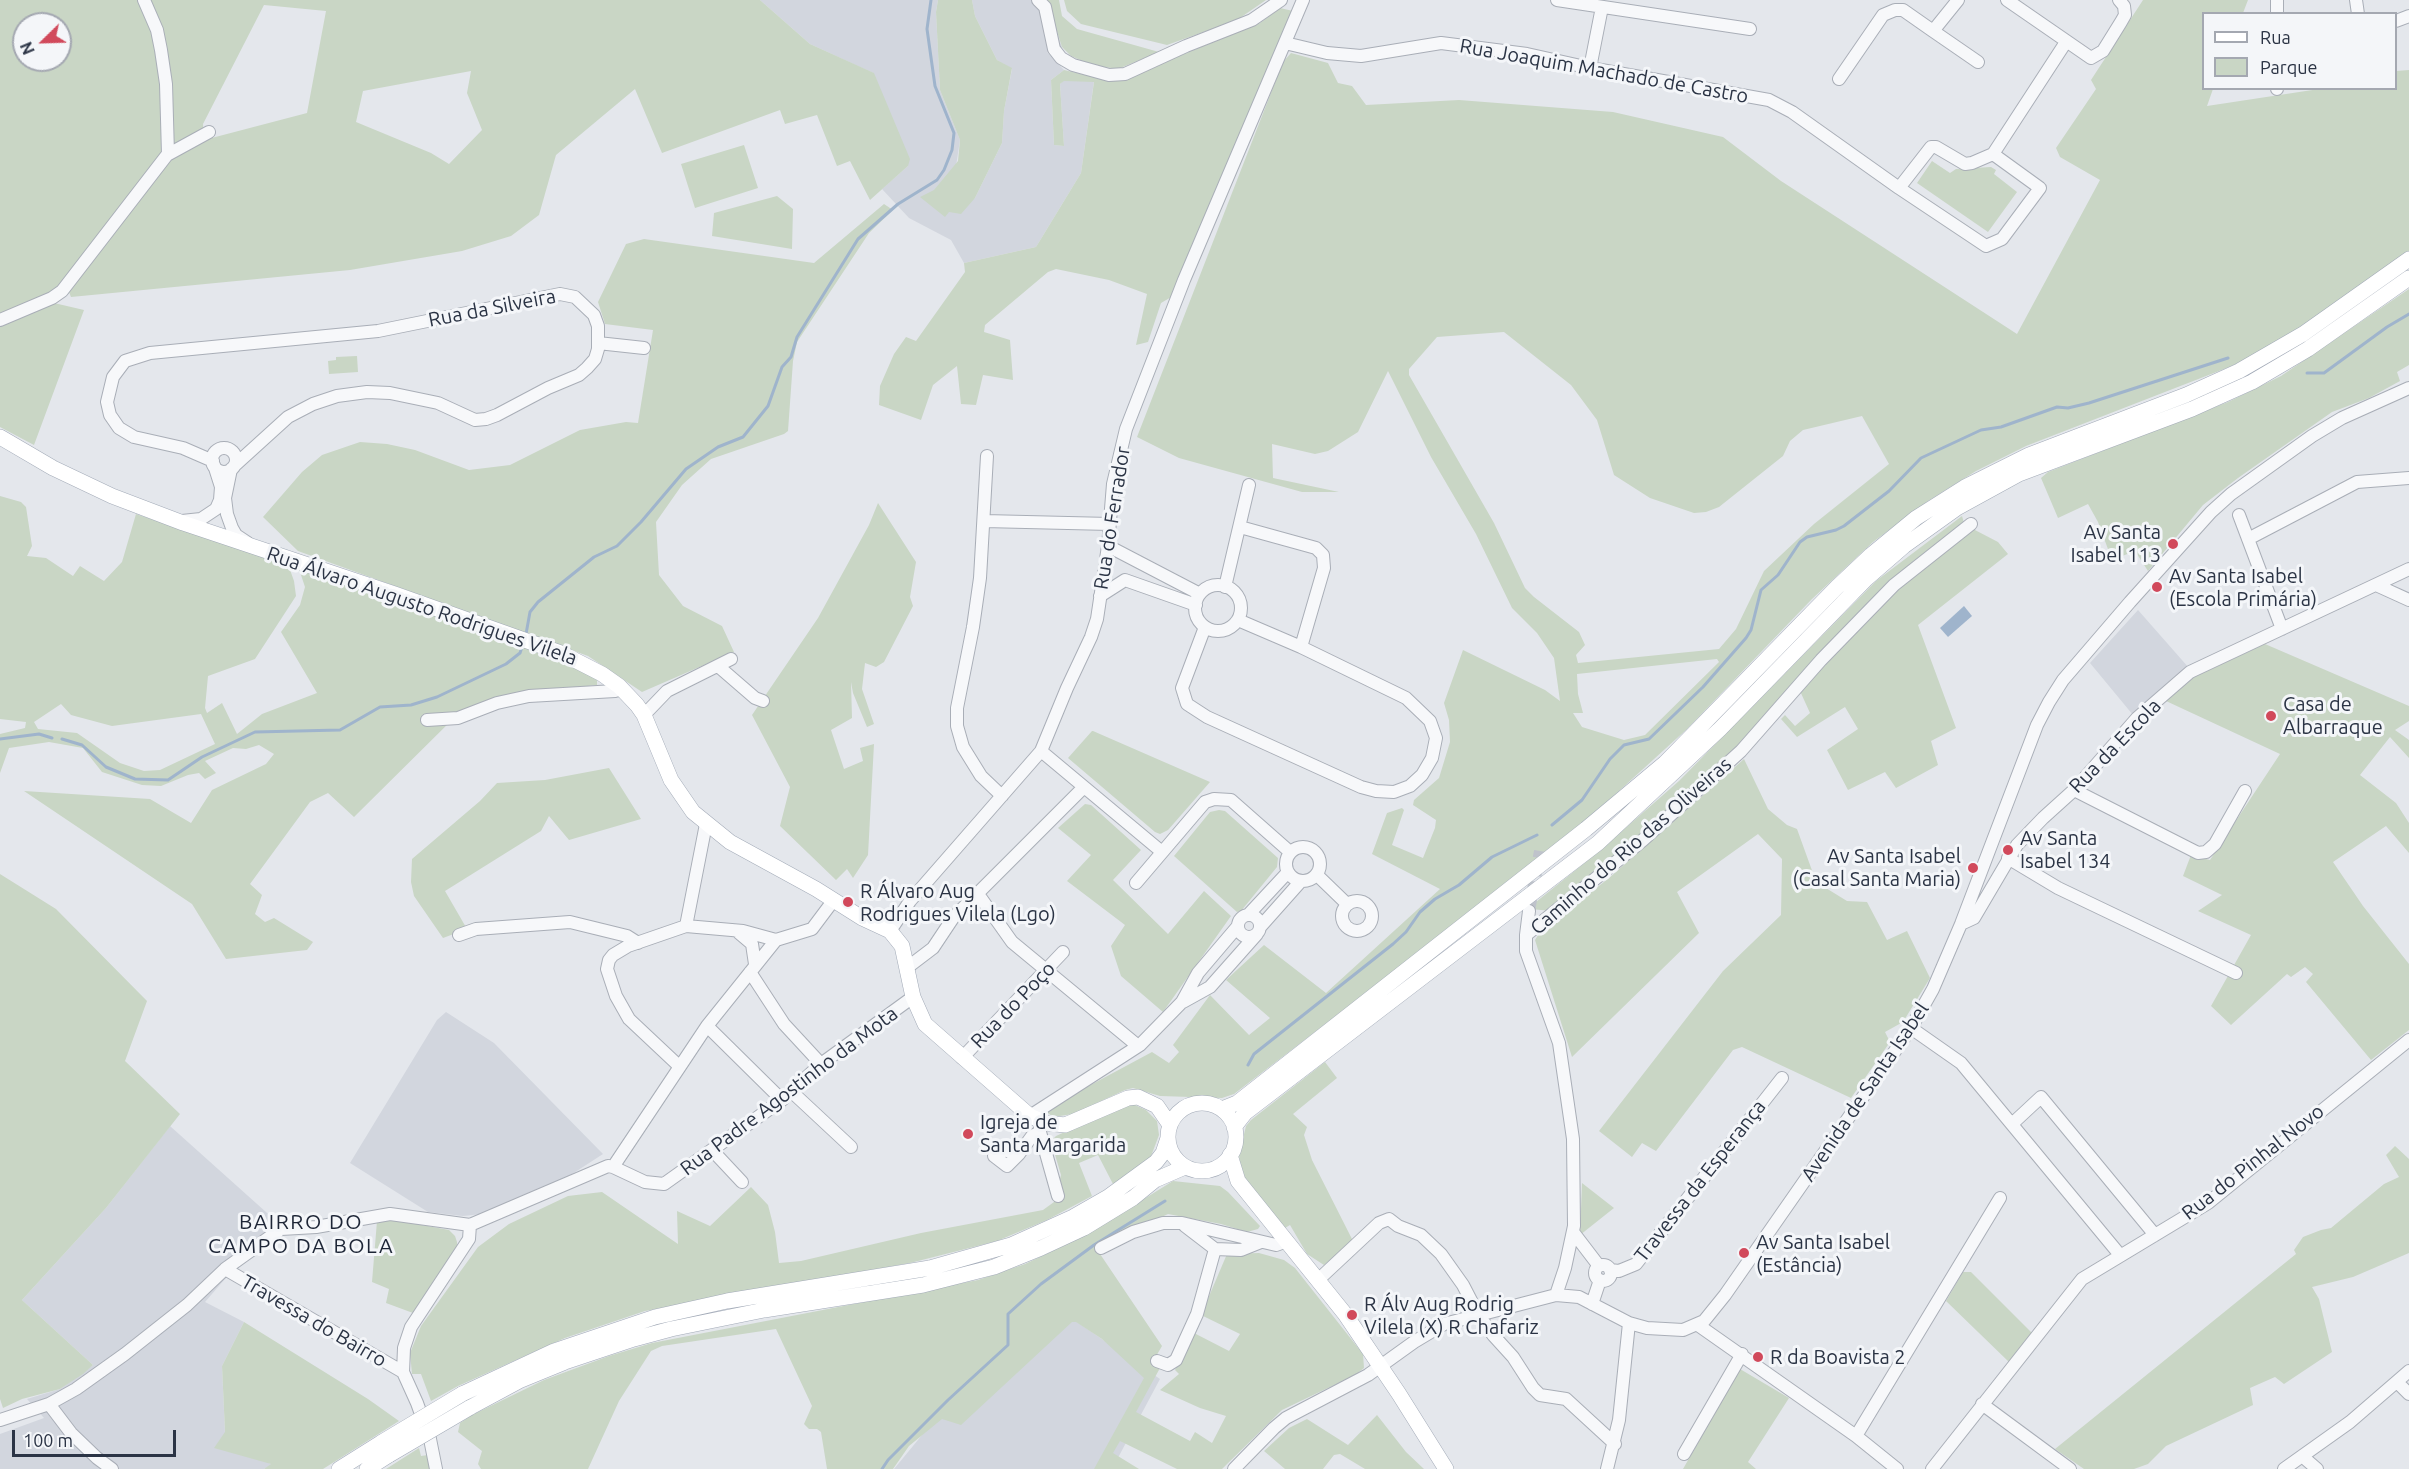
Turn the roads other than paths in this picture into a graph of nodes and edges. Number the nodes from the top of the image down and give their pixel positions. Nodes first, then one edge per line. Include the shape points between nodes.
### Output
1 (144, 0) edge
2 (1038, 0) edge
3 (1281, 0) edge
4 (1303, 0) edge
5 (1557, 0) edge
6 (1958, 0) edge
7 (2007, 0) edge
8 (2119, 0) edge
9 (1602, 7) junction
10 (1750, 30) dead end
11 (1933, 31) junction
12 (1285, 42) junction
13 (2066, 42) junction
14 (1978, 62) dead end
15 (1590, 68) junction
16 (1839, 79) dead end
17 (209, 132) dead end
18 (168, 154) junction
19 (1993, 154) junction
20 (1899, 188) junction
21 (2409, 259) edge
22 (2409, 278) edge
23 (0, 321) edge
24 (598, 343) junction
25 (644, 348) dead end
26 (2409, 388) edge
27 (266, 435) junction
28 (0, 437) edge
29 (183, 448) junction
30 (224, 449) junction
31 (987, 456) dead end
32 (213, 463) junction
33 (233, 468) junction
34 (2409, 478) edge
35 (1249, 485) dead end
36 (210, 514) junction
37 (227, 514) junction
38 (2239, 515) dead end
39 (984, 521) junction
40 (179, 522) junction
41 (1110, 524) junction
42 (1971, 524) dead end
43 (1240, 527) junction
44 (216, 534) junction
45 (2248, 539) junction
46 (1108, 546) junction
47 (253, 547) junction
48 (1126, 556) junction
49 (2409, 569) edge
50 (1105, 570) junction
51 (1125, 580) junction
52 (2376, 585) junction
53 (1225, 587) junction
54 (1101, 596) junction
55 (1198, 600) junction
56 (2409, 600) edge
57 (1238, 620) junction
58 (1205, 627) junction
59 (2282, 629) junction
60 (1301, 647) junction
61 (731, 659) dead end
62 (718, 666) junction
63 (622, 688) junction
64 (763, 701) dead end
65 (644, 715) junction
66 (427, 720) dead end
67 (1041, 750) junction
68 (1083, 788) junction
69 (2074, 790) junction
70 (2245, 791) dead end
71 (1002, 796) junction
72 (706, 824) junction
73 (1162, 852) junction
74 (1290, 852) junction
75 (2008, 858) junction
76 (1288, 872) junction
77 (1317, 875) junction
78 (1301, 881) junction
79 (1136, 883) dead end
80 (978, 894) junction
81 (833, 901) junction
82 (1347, 904) dead end
83 (1528, 911) tunnel mouth
84 (1248, 915) junction
85 (1961, 924) junction
86 (686, 926) junction
87 (1238, 926) junction
88 (1259, 930) junction
89 (736, 931) junction
90 (890, 931) junction
91 (459, 935) dead end
92 (1526, 935) junction
93 (776, 939) junction
94 (638, 943) junction
95 (1063, 952) dead end
96 (908, 967) junction
97 (752, 968) junction
98 (1046, 970) junction
99 (2236, 973) dead end
100 (1197, 977) junction
101 (1207, 989) junction
102 (913, 998) junction
103 (1182, 1002) junction
104 (707, 1026) junction
105 (1911, 1028) junction
106 (2409, 1040) edge
107 (1138, 1046) junction
108 (963, 1058) junction
109 (821, 1064) junction
110 (679, 1066) junction
111 (1782, 1078) dead end
112 (787, 1096) junction
113 (1157, 1106) junction
114 (1183, 1108) junction
115 (1222, 1109) junction
116 (1037, 1123) junction
117 (2012, 1124) junction
118 (1234, 1127) junction
119 (1169, 1131) junction
120 (851, 1147) dead end
121 (712, 1150) junction
122 (1019, 1154) dead end
123 (1230, 1155) junction
124 (613, 1167) junction
125 (1185, 1167) junction
126 (1212, 1169) junction
127 (1238, 1181) junction
128 (742, 1182) dead end
129 (1058, 1196) dead end
130 (2000, 1198) dead end
131 (1182, 1223) junction
132 (470, 1225) junction
133 (1574, 1232) junction
134 (2155, 1234) junction
135 (1287, 1241) junction
136 (1261, 1242) junction
137 (1101, 1248) dead end
138 (1215, 1249) junction
139 (2120, 1255) junction
140 (1605, 1268) junction
141 (225, 1269) junction
142 (1318, 1280) junction
143 (1556, 1295) junction
144 (1592, 1304) junction
145 (1478, 1314) junction
146 (1629, 1323) junction
147 (1698, 1324) junction
148 (1742, 1354) junction
149 (1157, 1361) dead end
150 (1380, 1367) junction
151 (2409, 1371) edge
152 (403, 1372) junction
153 (2397, 1383) junction
154 (2409, 1394) edge
155 (466, 1401) junction
156 (49, 1404) junction
157 (1982, 1404) junction
158 (0, 1420) edge
159 (1856, 1436) junction
160 (1615, 1444) junction
161 (386, 1448) junction
162 (1684, 1454) dead end
163 (2302, 1456) junction
164 (112, 1469) edge
165 (339, 1469) edge
166 (366, 1469) edge
167 (436, 1469) edge
168 (1234, 1469) edge
169 (1446, 1469) edge
170 (1607, 1469) edge
171 (1898, 1469) edge
172 (1932, 1469) edge
173 (2070, 1469) edge
174 (2284, 1469) edge
175 (2317, 1469) edge

1 - 18 street via 161,50
2 - 3 street via 1045,7 1054,49 1061,58 1109,75 1125,74 1252,20
4 - 12 street, Rua do Ferrador
5 - 9 street
6 - 11 street
7 - 13 street
8 - 13 street via 2125,15 2103,51 2091,58
9 - 10 street
9 - 15 street
11 - 14 street
11 - 16 street via 1903,10 1889,11 1879,19
12 - 15 street, Rua Joaquim Machado de Castro via 1327,53 1361,56 1441,42
12 - 41 street, Rua do Ferrador via 1126,429 1113,484
13 - 19 street
15 - 20 street, Rua Joaquim Machado de Castro via 1769,100
17 - 18 street
18 - 23 street via 62,291
19 - 20 street via 1965,164 1930,147
19 - 20 street, Rua Joaquim Machado de Castro via 2040,188 2002,239 1993,244 1982,245
21 - 115 main road via 2303,334 2239,371 2028,455 1916,518 1837,587 1665,763 1237,1103
22 - 118 main road via 2308,349 2237,389 2019,474 1957,508 1904,546 1866,579 1720,729 1598,843 1245,1113
24 - 25 street
24 - 27 street, Rua da Silveira via 595,358 579,375 486,419 471,419 425,399 367,392 313,404
24 - 29 street, Rua da Silveira via 598,326 591,309 575,297 561,294 378,331 140,354 125,361 113,377 108,393 108,409 114,422 134,437
26 - 85 street, Avenida de Santa Isabel via 2342,418 2231,494 2063,680 2037,725
27 - 30 street, Rua da Silveira via 255,442
27 - 33 street, Rua da Silveira
28 - 40 main road, Rua Álvaro Augusto Rodrigues Vilela via 91,487
29 - 30 street, Rua da Silveira
29 - 32 street, Rua da Silveira
30 - 32 street via 214,454
30 - 33 street via 235,456
31 - 39 street
32 - 33 street, Rua da Silveira via 224,471
32 - 36 street via 221,487 220,500
33 - 37 street via 225,498
34 - 45 street via 2357,482
35 - 43 street
36 - 40 street
36 - 44 street via 209,523
37 - 44 street via 227,529
37 - 47 street via 236,535
38 - 45 street
39 - 41 street
39 - 71 street via 980,578 957,726 963,747 981,776
40 - 44 main road, Rua Álvaro Augusto Rodrigues Vilela
41 - 46 street, Rua do Ferrador
42 - 92 street, Caminho do Rio das Oliveiras via 1894,585 1741,751 1643,840
43 - 53 street
43 - 60 street via 1316,548 1323,555 1324,568
44 - 47 main road, Rua Álvaro Augusto Rodrigues Vilela
45 - 59 street
46 - 48 street
46 - 50 street, Rua do Ferrador
47 - 63 main road, Rua Álvaro Augusto Rodrigues Vilela via 531,643 583,663
48 - 50 street
48 - 55 street
49 - 52 street, Rua da Escola
50 - 51 street
50 - 54 street, Rua do Ferrador
51 - 54 street
51 - 55 street
52 - 56 street
52 - 59 street, Rua da Escola
53 - 55 street via 1212,586
53 - 57 street via 1240,600
54 - 67 street, Rua do Ferrador via 1091,637
55 - 58 street via 1197,617
57 - 58 street via 1226,630
57 - 60 street
58 - 60 street via 1182,688 1187,704 1207,717 1361,787 1394,792 1410,786 1432,758 1436,738 1430,721 1406,698
59 - 69 street, Rua da Escola via 2190,672 2137,718
61 - 62 street
62 - 64 street via 754,698
62 - 65 street via 667,692
63 - 65 main road, Rua Álvaro Augusto Rodrigues Vilela
63 - 66 street via 529,696 458,718
65 - 72 main road, Rua Álvaro Augusto Rodrigues Vilela via 676,789
67 - 68 street
67 - 71 street, Rua do Ferrador
68 - 73 street
68 - 80 street
69 - 70 street via 2198,853 2215,844
69 - 75 street, Rua da Escola
71 - 90 street, Rua do Ferrador via 910,901
72 - 81 main road, Rua Álvaro Augusto Rodrigues Vilela
72 - 86 street
73 - 74 street via 1205,802 1221,798 1231,800
73 - 79 street
74 - 76 street via 1285,862
74 - 77 street via 1300,846 1312,849 1319,858
75 - 85 street, Rua da Escola via 1974,918
75 - 99 street via 2058,888
76 - 78 street
76 - 84 street
77 - 78 street
77 - 82 street
78 - 88 street
80 - 96 street via 953,918 933,948
80 - 98 street via 1012,942
81 - 90 main road, Rua Álvaro Augusto Rodrigues Vilela
81 - 93 street via 812,929
83 - 92 street
84 - 87 street
84 - 88 street via 1257,918
85 - 105 street, Avenida de Santa Isabel
86 - 89 street
86 - 94 street
87 - 88 street via 1246,937
87 - 100 street
88 - 101 street
89 - 93 street
89 - 97 street via 752,944
90 - 96 main road via 902,946
91 - 94 street via 476,929 570,922 627,936
92 - 133 street, Caminho do Rio das Oliveiras via 1526,951 1559,1043 1566,1081 1573,1139
93 - 97 street
94 - 110 street via 609,960 607,969 616,996 629,1019
95 - 98 street, Rua do Poço
96 - 102 main road
97 - 104 street
97 - 109 street via 784,1024
98 - 107 street
98 - 108 street, Rua do Poço
100 - 101 street via 1198,985
100 - 103 street
101 - 103 street
102 - 108 main road via 925,1024
102 - 109 street, Rua Padre Agostinho da Mota
103 - 107 street
104 - 110 street
104 - 112 street
105 - 117 street via 1961,1063
105 - 147 street, Avenida de Santa Isabel via 1725,1295
106 - 134 street, Rua do Pinhal Novo via 2208,1203
107 - 116 street
108 - 116 main road
109 - 112 street, Rua Padre Agostinho da Mota
110 - 124 street
111 - 140 street, Travessa da Esperança via 1636,1264 1619,1271
112 - 120 street
112 - 121 street, Rua Padre Agostinho da Mota
113 - 114 main road
113 - 116 main road via 1133,1097 1073,1122
113 - 119 main road
114 - 115 main road via 1202,1102
114 - 119 main road
115 - 118 main road
116 - 122 street
116 - 129 street
117 - 134 street via 2041,1097
117 - 139 street
118 - 123 main road
119 - 125 main road via 1170,1148
119 - 155 main road via 1156,1162 1108,1197 1011,1245 930,1268 727,1301 655,1317 554,1351
121 - 124 street, Rua Padre Agostinho da Mota via 664,1184 645,1182
121 - 128 street
123 - 126 main road
123 - 127 main road
124 - 132 street
125 - 126 main road
125 - 155 main road via 1155,1180 1084,1228 994,1267 923,1285 704,1321 634,1339
126 - 127 main road
127 - 135 main road
130 - 159 street
131 - 136 street
131 - 137 street via 1148,1226
131 - 138 street
132 - 141 street via 390,1214 281,1229
132 - 152 street via 469,1239 411,1327 404,1348
133 - 140 street
133 - 143 street, Caminho do Rio das Oliveiras
134 - 139 street, Rua do Pinhal Novo
135 - 136 street via 1276,1245
135 - 142 main road
136 - 138 street via 1241,1250
138 - 149 street via 1197,1314 1176,1360 1168,1365
139 - 157 street, Rua do Pinhal Novo via 2082,1279
140 - 144 street via 1595,1275 1600,1280
141 - 152 street, Travessa do Bairro
141 - 156 street via 125,1354
142 - 145 street via 1379,1223 1389,1219 1421,1235 1441,1254
142 - 150 main road
143 - 144 street via 1579,1297
143 - 145 street
144 - 146 street
145 - 150 street via 1434,1328
145 - 160 street via 1540,1395 1566,1398
146 - 147 street via 1675,1330
146 - 160 street
147 - 148 street
148 - 159 street
148 - 162 street
150 - 168 street via 1287,1418
150 - 169 main road
151 - 153 street
152 - 167 street via 430,1439
153 - 154 street
153 - 163 street
155 - 161 main road, bridge
156 - 158 street
156 - 164 street via 71,1433
157 - 172 street, Rua do Pinhal Novo
157 - 173 street
159 - 171 street
160 - 170 street
161 - 165 main road
161 - 166 main road
163 - 174 street
163 - 175 street

